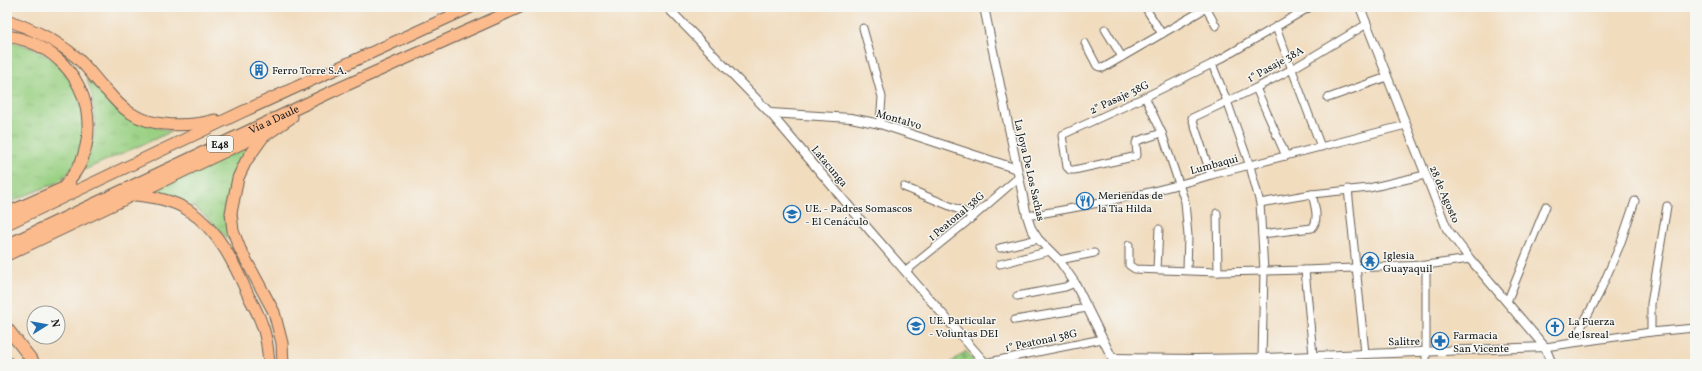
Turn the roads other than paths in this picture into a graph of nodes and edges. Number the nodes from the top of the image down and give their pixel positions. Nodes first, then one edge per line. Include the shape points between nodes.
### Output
1 (470, 7) edge
2 (520, 7) edge
3 (667, 7) edge
4 (984, 7) edge
5 (1145, 7) edge
6 (1310, 7) edge
7 (1360, 7) edge
8 (1204, 8) edge
9 (7, 20) edge
10 (1367, 24) junction
11 (1216, 26) dead end
12 (1276, 27) junction
13 (863, 28) dead end
14 (1105, 29) dead end
15 (1162, 34) junction
16 (7, 36) edge
17 (1085, 43) dead end
18 (1122, 57) junction
19 (1212, 64) junction
20 (1292, 69) junction
21 (1387, 77) junction
22 (1256, 88) junction
23 (331, 92) junction
24 (1145, 97) junction
25 (1328, 98) dead end
26 (1228, 101) junction
27 (242, 112) junction
28 (770, 113) junction
29 (880, 124) junction
30 (1406, 125) junction
31 (274, 128) junction
32 (1162, 133) junction
33 (1320, 147) junction
34 (162, 149) junction
35 (1286, 156) junction
36 (1250, 166) junction
37 (1018, 173) junction
38 (1211, 175) junction
39 (1425, 175) junction
40 (152, 176) junction
41 (1179, 185) junction
42 (904, 187) dead end
43 (63, 188) junction
44 (1348, 189) junction
45 (1312, 194) junction
46 (136, 195) junction
47 (1635, 201) dead end
48 (1260, 204) junction
49 (1546, 206) dead end
50 (1667, 206) dead end
51 (7, 213) edge
52 (1217, 213) dead end
53 (974, 216) junction
54 (1027, 216) junction
55 (7, 224) edge
56 (1159, 229) dead end
57 (1262, 234) junction
58 (1038, 239) junction
59 (7, 245) edge
60 (1130, 245) dead end
61 (1000, 248) dead end
62 (1050, 251) junction
63 (1094, 253) dead end
64 (7, 255) edge
65 (1470, 259) junction
66 (1059, 260) junction
67 (1000, 264) dead end
68 (1426, 265) junction
69 (1355, 268) junction
70 (1157, 269) junction
71 (1187, 270) junction
72 (1305, 270) junction
73 (1264, 271) junction
74 (906, 272) junction
75 (1218, 272) junction
76 (1075, 283) junction
77 (1017, 296) dead end
78 (1507, 302) junction
79 (1087, 308) junction
80 (1015, 320) dead end
81 (7, 328) edge
82 (1695, 328) edge
83 (1651, 332) junction
84 (1102, 338) junction
85 (1573, 342) junction
86 (1545, 347) junction
87 (1426, 352) junction
88 (1365, 353) junction
89 (1313, 355) junction
90 (1262, 358) junction
91 (1113, 361) edge
92 (985, 363) edge
93 (35, 364) edge
94 (269, 364) edge
95 (283, 364) edge
96 (1426, 364) edge
97 (1552, 364) edge

1 - 27 highway, Vía a Daule / E48
2 - 23 highway, Vía a Daule / E48
3 - 28 street, Latacunga
4 - 37 street, La Joya De Los Sachas
5 - 15 street
6 - 12 street, 2° Pasaje 38G
7 - 10 street, 28 de Agosto
8 - 11 street
8 - 15 street
9 - 27 highway via 53,39 78,58 107,92 129,112 145,120 187,124 207,122
10 - 20 street, 1° Pasaje 38A
10 - 21 street, 28 de Agosto
12 - 19 street, 2° Pasaje 38G
12 - 20 street
13 - 29 street via 882,98
14 - 18 street
15 - 18 street
16 - 43 highway via 36,44 56,57 71,73 82,91 88,115 83,157
17 - 18 street via 1097,66 1101,68
19 - 24 street, 2° Pasaje 38G
19 - 26 street
20 - 22 street, 1° Pasaje 38A
20 - 33 street
21 - 25 street
21 - 30 street, 28 de Agosto
22 - 26 street, 1° Pasaje 38A
22 - 35 street
23 - 31 highway
23 - 40 highway, Vía a Daule / E48
24 - 32 street
24 - 32 street, 2° Pasaje 38G via 1062,135 1067,167 1074,170 1133,157 1137,155 1137,141
26 - 36 street
26 - 38 street, 1° Pasaje 38A via 1192,118
27 - 34 highway, Vía a Daule / E48
28 - 29 street, Montalvo via 851,118
28 - 74 street, Latacunga
29 - 37 street, Montalvo
30 - 33 street, Lumbaqui
30 - 39 street, 28 de Agosto
31 - 46 highway
31 - 95 highway via 262,137 246,161 238,178 231,213 233,231 240,249 274,312 282,343
32 - 41 street
33 - 35 street, Lumbaqui
34 - 43 highway
34 - 55 highway, Vía a Daule / E48
35 - 36 street, Lumbaqui
36 - 38 street, Lumbaqui
36 - 48 street
37 - 53 street, 1 Peatonal 38G
37 - 54 street, La Joya De Los Sachas
38 - 41 street, Lumbaqui
39 - 44 street via 1369,188
39 - 65 street, 28 de Agosto via 1447,229
40 - 46 highway
40 - 59 highway, Vía a Daule / E48
41 - 54 street, Lumbaqui via 1083,207
41 - 71 street via 1185,202
42 - 53 street
43 - 51 highway
44 - 45 street
44 - 69 street
45 - 48 street
45 - 57 street via 1316,220 1312,228
46 - 64 highway
46 - 94 highway via 167,200 188,210 220,241 262,325
47 - 85 street via 1602,287
48 - 57 street
49 - 78 street
50 - 83 street via 1651,304
52 - 75 street
53 - 74 street, 1 Peatonal 38G
54 - 58 street, La Joya De Los Sachas
56 - 70 street
57 - 73 street
58 - 61 street
58 - 62 street, La Joya De Los Sachas
60 - 70 street via 1128,260 1132,268
62 - 66 street, La Joya De Los Sachas
62 - 67 street
63 - 66 street
65 - 68 street
65 - 78 street, 28 de Agosto
66 - 76 street, La Joya De Los Sachas
68 - 69 street
68 - 87 street
69 - 72 street
69 - 88 street
70 - 71 street
71 - 75 street
72 - 73 street
72 - 89 street
73 - 75 street
73 - 90 street
74 - 92 street, Latacunga
76 - 77 street
76 - 79 street, La Joya De Los Sachas
78 - 86 street, 28 de Agosto
79 - 80 street
79 - 84 street, La Joya De Los Sachas
81 - 93 highway
82 - 83 street, Salitre
83 - 85 street, Salitre
84 - 91 street, La Joya De Los Sachas
84 - 92 street, 1° Peatonal 38G
85 - 86 street, Salitre
86 - 87 street, Salitre
86 - 97 street, 28 de Agosto
87 - 88 street, Salitre
87 - 96 street
88 - 89 street, Salitre
89 - 90 street, Salitre
90 - 91 street, Salitre

